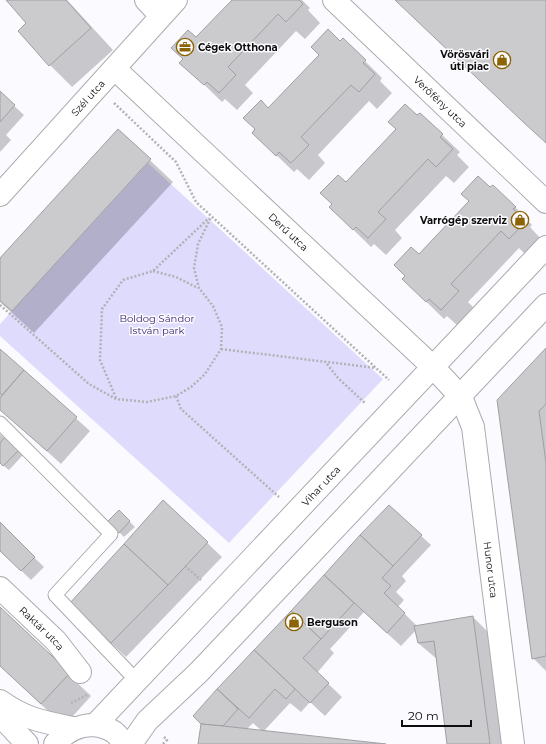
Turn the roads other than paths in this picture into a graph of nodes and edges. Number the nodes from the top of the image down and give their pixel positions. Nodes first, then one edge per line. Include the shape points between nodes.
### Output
1 (146, 0) edge
2 (176, 0) edge
3 (334, 0) edge
4 (161, 16) junction
5 (115, 68) junction
6 (0, 195) edge
7 (546, 202) edge
8 (546, 247) edge
9 (546, 304) edge
10 (433, 367) junction
11 (460, 397) junction
12 (0, 423) edge
13 (0, 588) edge
14 (80, 672) dead end
15 (136, 680) junction
16 (0, 701) edge
17 (0, 714) edge
18 (95, 725) junction
19 (72, 728) junction
20 (26, 744) edge
21 (55, 744) edge
22 (124, 744) edge
23 (131, 744) edge
24 (513, 744) edge

1 - 4 street
2 - 4 street, Szél utca
3 - 7 street, Verőfény utca
4 - 5 street, Szél utca
5 - 6 street, Szél utca
5 - 10 street, Derű utca
8 - 10 street, Vihar utca
9 - 11 street
10 - 11 street, Derű utca
10 - 15 street, Vihar utca
11 - 23 street via 199,672 147,721
11 - 24 street, Hunor utca via 473,427
12 - 15 lane via 111,534 55,595
13 - 14 street, Raktár utca via 56,641
15 - 18 street, Vihar utca
16 - 19 street via 36,721
17 - 20 street
18 - 19 street
18 - 22 street via 114,732
19 - 21 street

